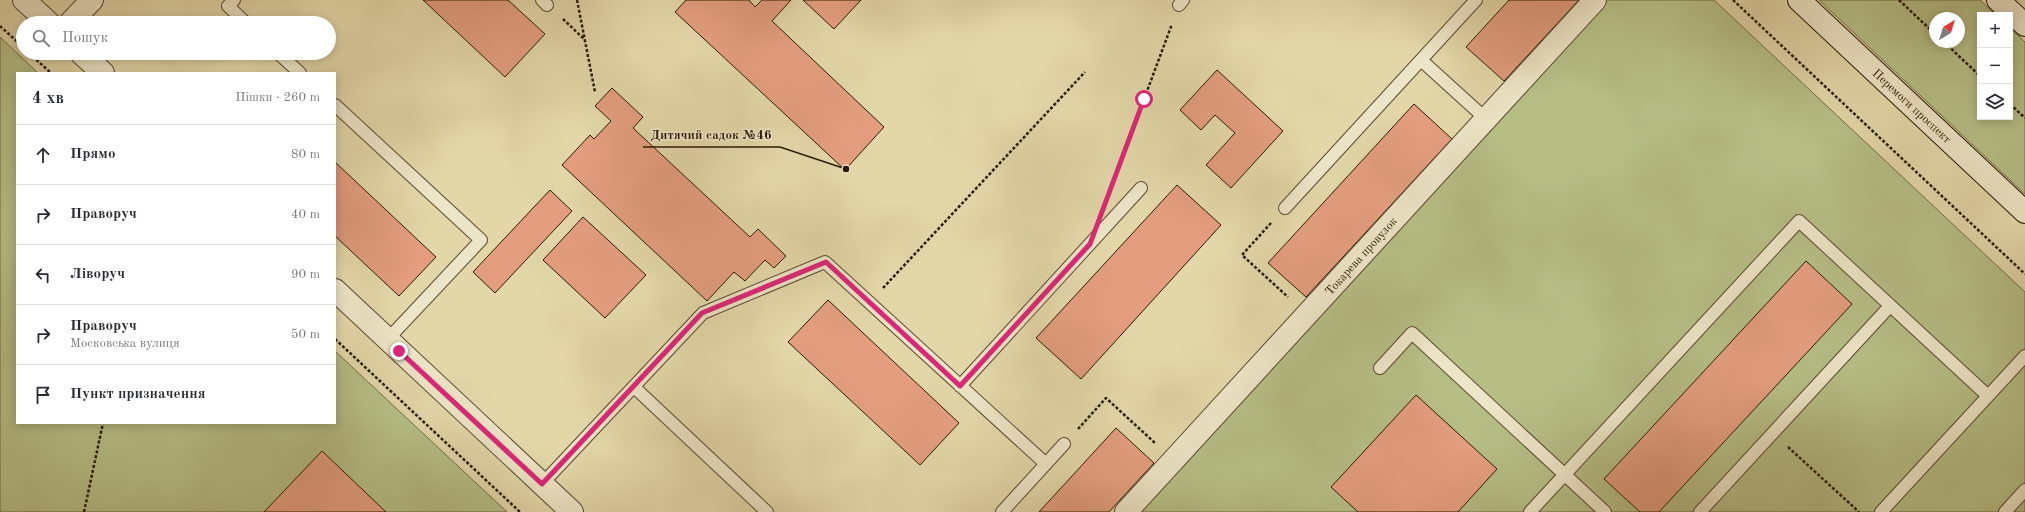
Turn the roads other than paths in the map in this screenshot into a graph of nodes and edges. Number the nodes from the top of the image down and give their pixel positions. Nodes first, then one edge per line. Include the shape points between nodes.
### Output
1 (24, 0) edge
2 (92, 0) edge
3 (234, 0) edge
4 (1476, 0) edge
5 (1595, 0) edge
6 (1799, 0) edge
7 (1998, 0) edge
8 (41, 16) edge
9 (77, 16) edge
10 (239, 16) edge
11 (2025, 25) edge
12 (88, 60) edge
13 (286, 60) edge
14 (1421, 60) junction
15 (101, 72) edge
16 (299, 72) edge
17 (336, 106) edge
18 (1486, 119) junction
19 (1141, 188) dead end
20 (1285, 208) road end
21 (2025, 212) edge
22 (336, 291) edge
23 (1890, 306) junction
24 (388, 339) junction
25 (2025, 356) edge
26 (1380, 368) dead end
27 (960, 386) junction
28 (634, 387) junction
29 (1988, 396) junction
30 (1064, 444) road end
31 (1046, 464) junction
32 (1565, 475) junction
33 (542, 484) junction
34 (2025, 490) edge
35 (572, 512) edge
36 (767, 512) edge
37 (1002, 512) edge
38 (1126, 512) edge
39 (1530, 512) edge
40 (1605, 512) edge
41 (1700, 512) edge
42 (1881, 512) edge
43 (2005, 512) edge

1 - 8 street
2 - 9 street
3 - 10 lane via 228,6
4 - 14 lane
5 - 18 street, Токарева провулок
6 - 21 street, Перемоги проспект
7 - 11 street
12 - 15 street
13 - 16 lane
14 - 18 lane
14 - 20 lane
17 - 24 lane via 481,240
18 - 38 street, Токарева провулок
19 - 27 lane
22 - 24 street
23 - 29 lane
23 - 32 lane via 1798,221
23 - 41 lane
24 - 33 street
25 - 29 lane
26 - 32 lane via 1412,333
27 - 28 lane via 826,262 702,313
27 - 31 lane
28 - 33 lane
28 - 36 lane
29 - 42 lane
30 - 31 lane
31 - 37 lane
32 - 39 lane
32 - 40 lane
33 - 35 street
34 - 43 lane

